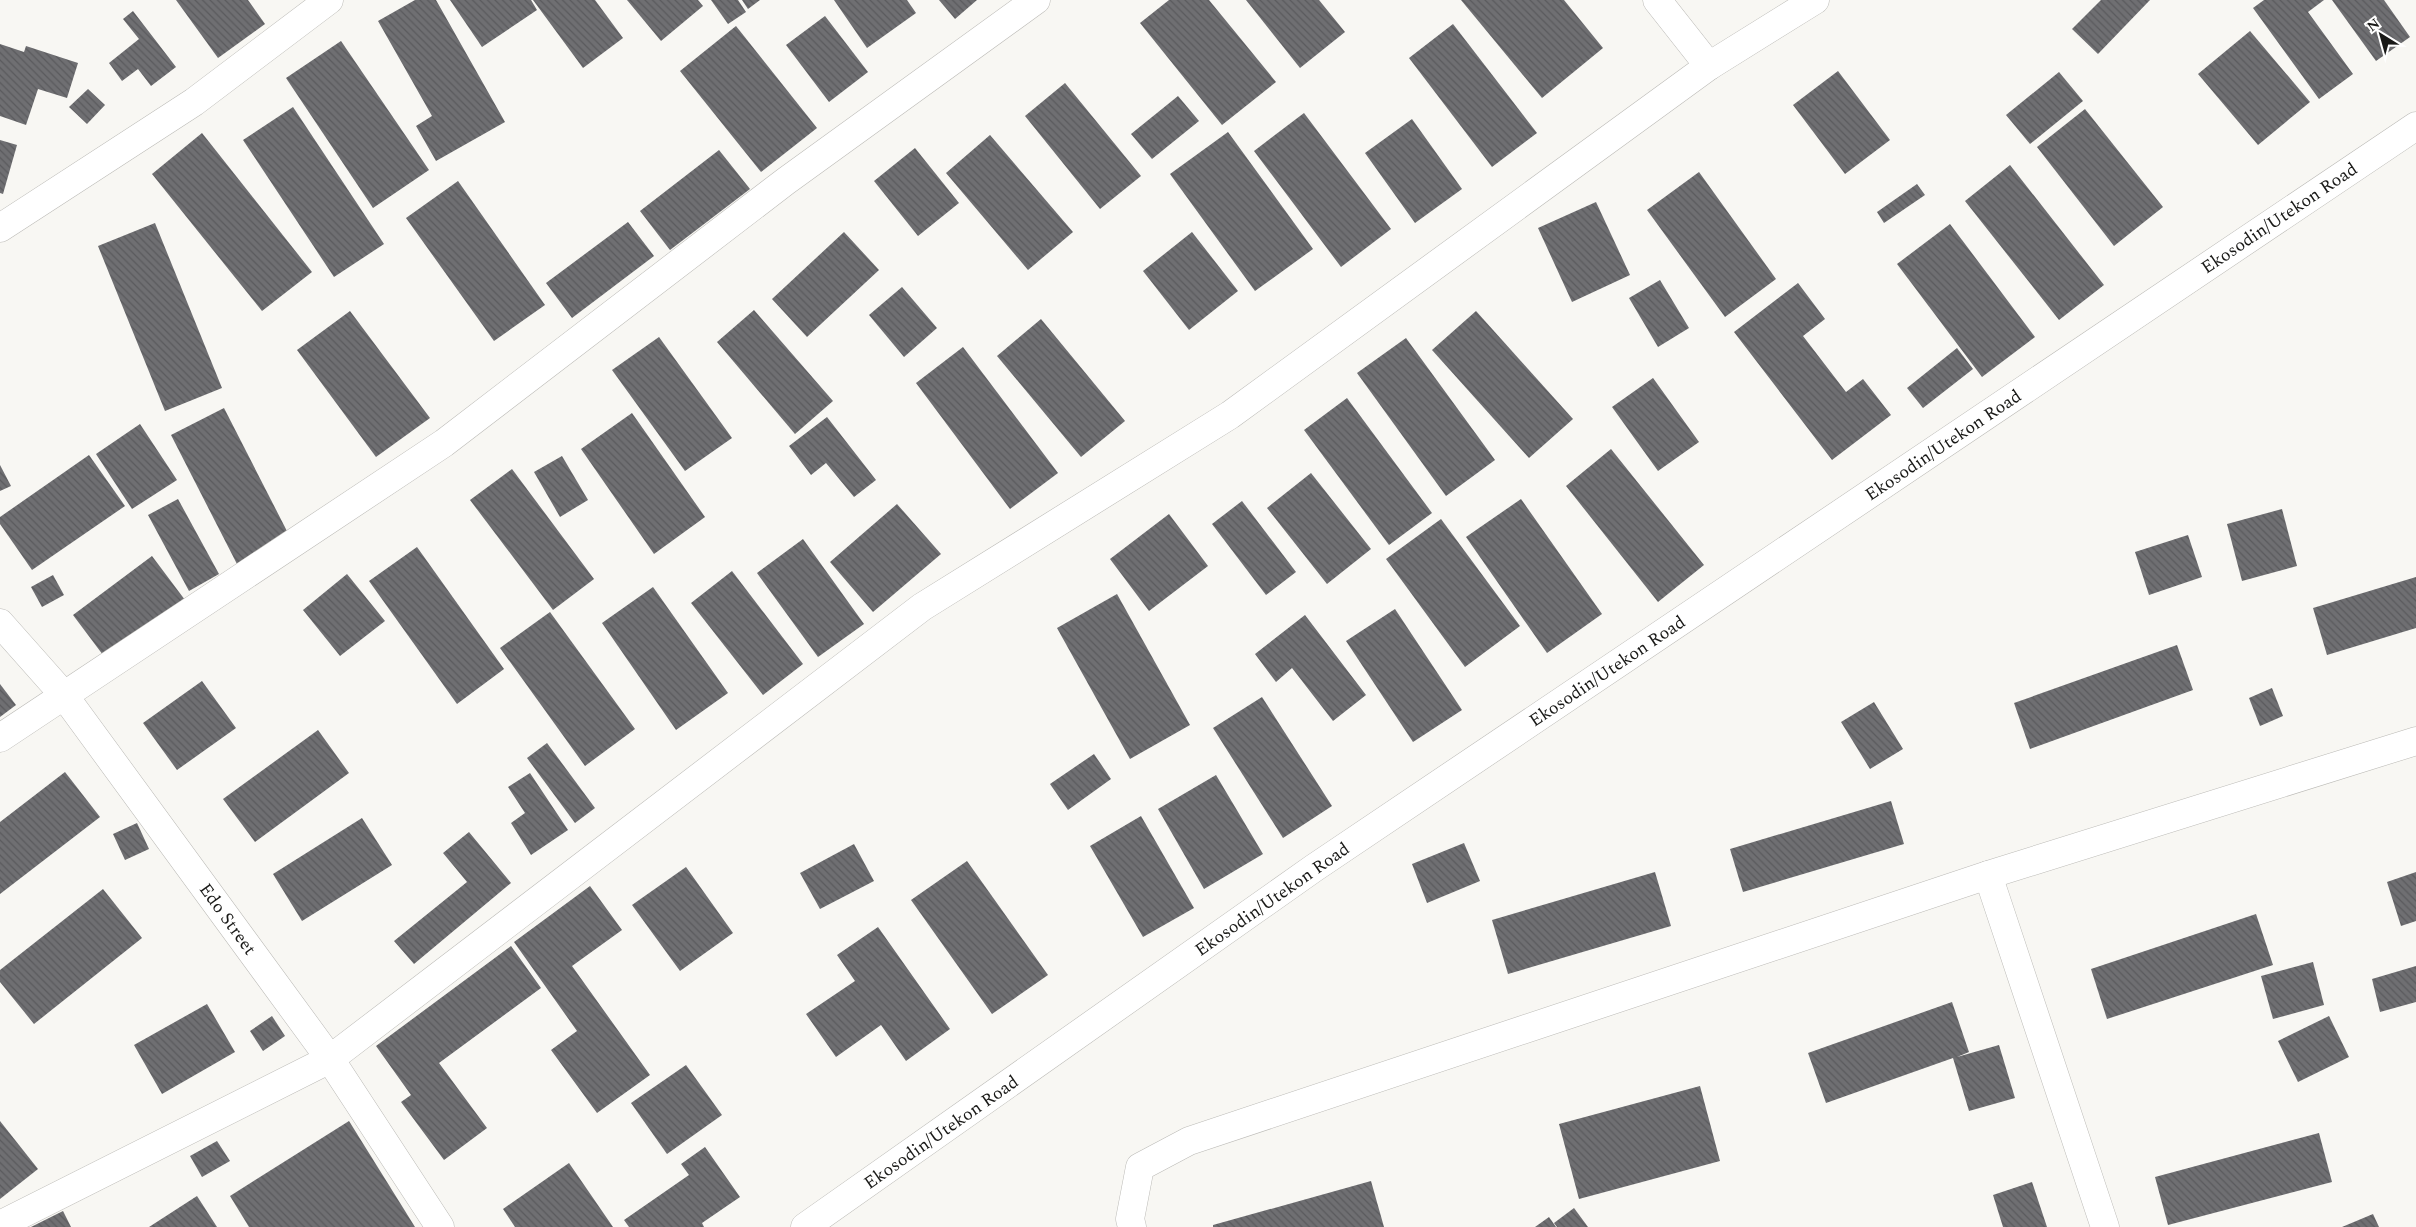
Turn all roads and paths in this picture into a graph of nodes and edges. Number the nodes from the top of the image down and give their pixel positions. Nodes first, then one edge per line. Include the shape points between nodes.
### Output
1 (329, 0) edge
2 (1036, 0) edge
3 (1657, 0) edge
4 (1815, 0) edge
5 (1710, 66) junction
6 (2416, 126) edge
7 (0, 228) edge
8 (0, 623) edge
9 (63, 694) junction
10 (0, 738) edge
11 (2416, 742) edge
12 (1988, 876) junction
13 (330, 1059) junction
14 (0, 1225) edge
15 (440, 1227) edge
16 (805, 1227) edge
17 (1132, 1227) edge
18 (2105, 1227) edge

1 - 7 street via 194,102
2 - 9 street via 786,181 444,443
3 - 5 street
4 - 5 street
5 - 13 street via 1230,415 922,607
6 - 16 street, Ekosodin/Utekon Road via 1314,868
8 - 9 street, Edo Street
9 - 10 street
9 - 13 street, Edo Street
11 - 12 street
12 - 17 street via 1189,1141 1140,1168 1130,1219
12 - 18 street
13 - 14 street
13 - 15 street, Edo Street

